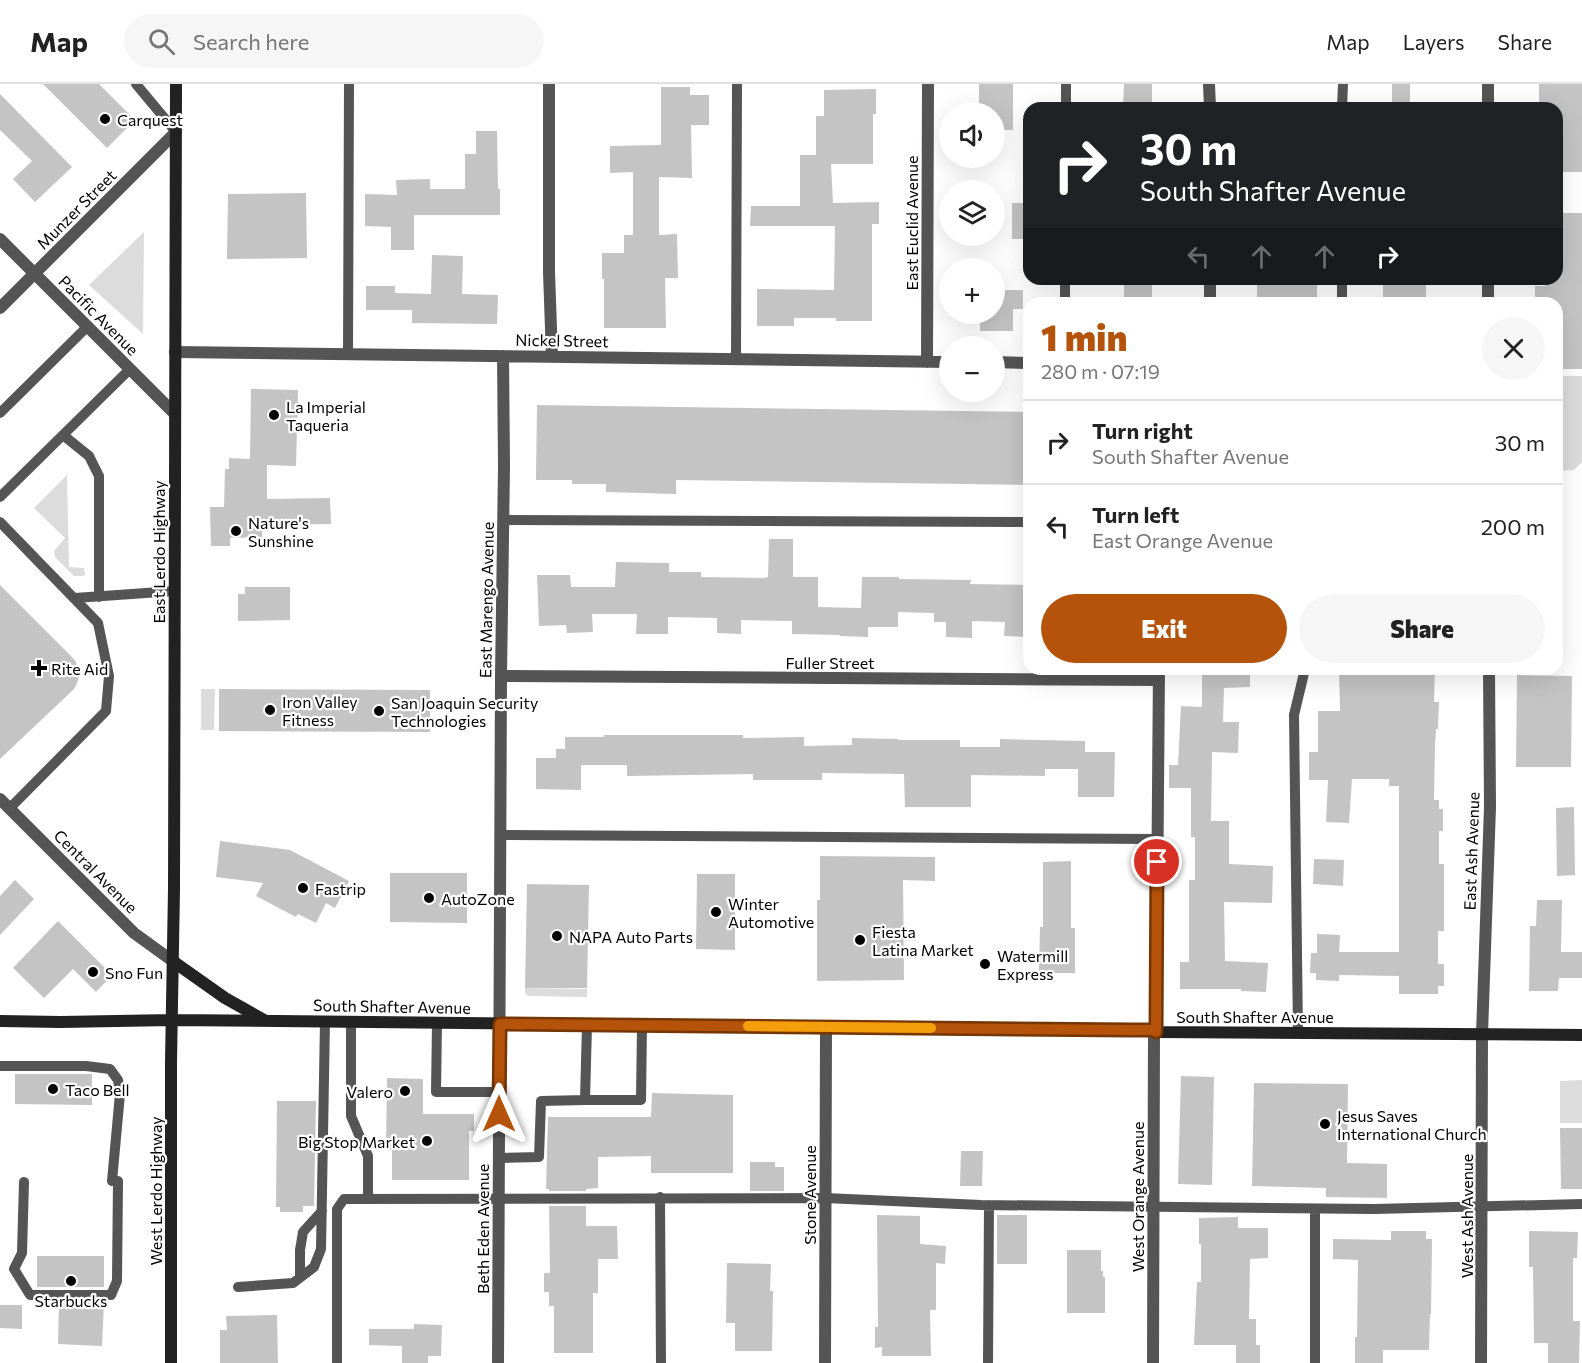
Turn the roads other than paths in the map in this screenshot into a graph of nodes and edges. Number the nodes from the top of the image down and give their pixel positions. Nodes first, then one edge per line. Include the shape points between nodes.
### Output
1 (136, 84) edge
2 (176, 84) edge
3 (349, 84) edge
4 (549, 84) edge
5 (737, 84) edge
6 (928, 84) edge
7 (1066, 84) edge
8 (1209, 84) edge
9 (1342, 84) edge
10 (1488, 84) edge
11 (1066, 102) edge
12 (1209, 102) edge
13 (1342, 102) edge
14 (1488, 102) edge
15 (176, 132) junction
16 (0, 239) edge
17 (35, 273) junction
18 (0, 308) edge
19 (88, 327) junction
20 (175, 352) junction
21 (348, 354) junction
22 (502, 356) junction
23 (552, 357) junction
24 (736, 359) junction
25 (927, 362) junction
26 (939, 362) edge
27 (1005, 362) edge
28 (1023, 363) edge
29 (130, 369) junction
30 (0, 413) edge
31 (175, 414) junction
32 (63, 435) junction
33 (0, 497) edge
34 (503, 520) junction
35 (0, 522) edge
36 (1023, 522) edge
37 (174, 591) junction
38 (99, 597) junction
39 (75, 598) junction
40 (1159, 675) edge
41 (1304, 675) edge
42 (1489, 675) edge
43 (501, 676) junction
44 (0, 799) edge
45 (10, 808) junction
46 (500, 835) junction
47 (1157, 839) junction
48 (174, 962) junction
49 (172, 1020) junction
50 (0, 1021) edge
51 (265, 1021) junction
52 (325, 1022) junction
53 (351, 1022) junction
54 (437, 1023) junction
55 (500, 1024) junction
56 (587, 1025) junction
57 (642, 1025) junction
58 (826, 1027) junction
59 (1155, 1031) junction
60 (1298, 1033) junction
61 (1482, 1034) junction
62 (1582, 1035) edge
63 (0, 1066) edge
64 (499, 1092) junction
65 (585, 1100) junction
66 (499, 1158) junction
67 (24, 1182) dead end
68 (660, 1197) junction
69 (368, 1198) junction
70 (499, 1198) junction
71 (825, 1198) junction
72 (1582, 1204) edge
73 (989, 1205) junction
74 (1482, 1206) junction
75 (1154, 1207) junction
76 (1315, 1209) junction
77 (322, 1210) junction
78 (300, 1277) junction
79 (238, 1287) dead end
80 (171, 1363) edge
81 (337, 1363) edge
82 (498, 1363) edge
83 (661, 1363) edge
84 (825, 1363) edge
85 (988, 1363) edge
86 (1154, 1363) edge
87 (1315, 1363) edge
88 (1481, 1363) edge

1 - 15 lane
2 - 15 main road, East Lerdo Highway
3 - 21 lane
4 - 23 street
5 - 24 lane
6 - 25 street, East Euclid Avenue
7 - 11 lane
8 - 12 street
9 - 13 lane
10 - 14 street
15 - 17 street, Munzer Street
15 - 20 main road, East Lerdo Highway
16 - 17 street, Pacific Avenue
17 - 18 street, Munzer Street
17 - 19 street, Pacific Avenue
19 - 29 street, Pacific Avenue
19 - 30 lane
20 - 21 street, Nickel Street
20 - 31 main road, East Lerdo Highway
21 - 22 street, Nickel Street
22 - 23 street, Nickel Street
22 - 34 street, East Marengo Avenue
23 - 24 street, Nickel Street
24 - 25 street, Nickel Street
25 - 26 street, Nickel Street
27 - 28 street
29 - 31 street, Pacific Avenue
29 - 32 lane
31 - 37 main road, East Lerdo Highway
32 - 33 lane
32 - 38 lane via 89,456 99,476
34 - 36 lane
34 - 43 street, East Marengo Avenue
35 - 39 lane
37 - 38 lane
37 - 48 main road, East Lerdo Highway
38 - 39 lane
39 - 45 lane via 98,623 109,676 106,711
40 - 43 street, Fuller Street
40 - 47 street, West Orange Avenue
41 - 60 lane via 1294,715
42 - 61 street, East Ash Avenue via 1490,807
43 - 46 street, East Marengo Avenue
44 - 45 street, Central Avenue
45 - 48 street, Central Avenue via 134,933
46 - 47 lane
46 - 55 street, East Marengo Avenue
47 - 59 street, West Orange Avenue
48 - 49 main road, East Lerdo Highway
48 - 51 main road
49 - 50 main road, South Shafter Avenue
49 - 51 main road, South Shafter Avenue
49 - 80 main road, West Lerdo Highway
51 - 52 main road, South Shafter Avenue
52 - 53 main road, South Shafter Avenue
52 - 77 lane
53 - 54 main road, South Shafter Avenue
53 - 69 lane via 351,1116 368,1156
54 - 55 main road, South Shafter Avenue
54 - 64 lane via 436,1092
55 - 56 main road, South Shafter Avenue
55 - 64 street, Beth Eden Avenue
56 - 57 main road, South Shafter Avenue
56 - 65 lane
57 - 58 main road, South Shafter Avenue
57 - 65 lane via 640,1100
58 - 59 main road, South Shafter Avenue
58 - 71 street, Stone Avenue
59 - 60 main road, South Shafter Avenue
59 - 75 street, West Orange Avenue
60 - 61 main road, South Shafter Avenue
61 - 62 main road, South Shafter Avenue
61 - 74 street, West Ash Avenue
63 - 67 lane via 86,1066 110,1069 118,1080 117,1281 111,1295 30,1295 14,1269 22,1253
64 - 66 street, Beth Eden Avenue
65 - 66 lane via 541,1101 539,1157
66 - 70 street, Beth Eden Avenue
68 - 70 lane
68 - 71 lane
68 - 83 lane
69 - 70 lane
69 - 81 lane via 344,1199 337,1209
70 - 82 street, Beth Eden Avenue
71 - 73 lane
71 - 84 street, Stone Avenue
72 - 74 lane
73 - 75 lane
73 - 85 lane
74 - 76 lane
74 - 88 street, West Ash Avenue
75 - 76 lane
75 - 86 street, West Orange Avenue
76 - 87 lane
77 - 78 lane via 303,1232
77 - 78 lane via 321,1249 314,1267
78 - 79 lane via 293,1283

